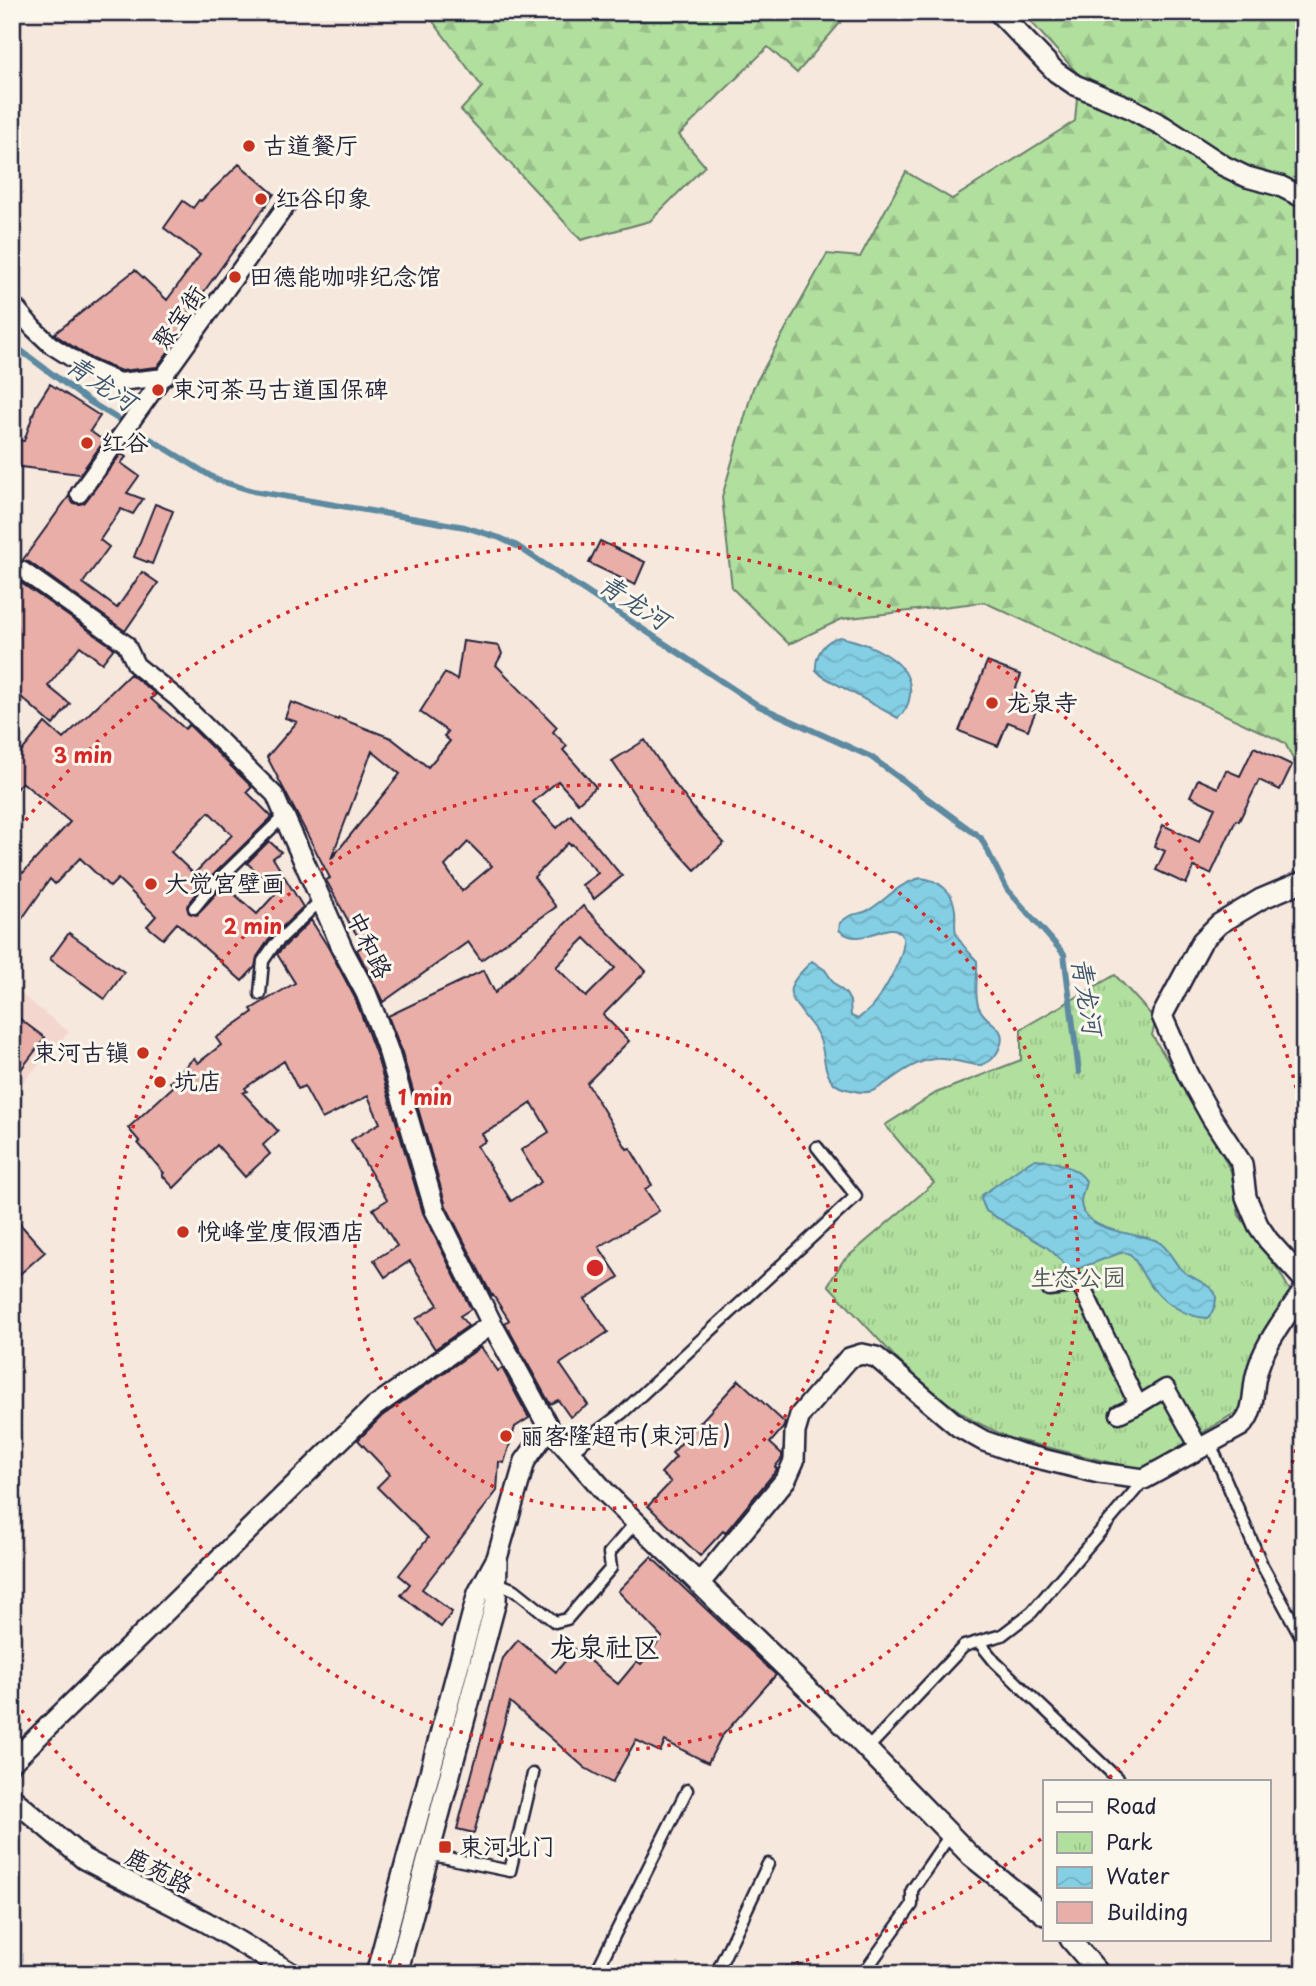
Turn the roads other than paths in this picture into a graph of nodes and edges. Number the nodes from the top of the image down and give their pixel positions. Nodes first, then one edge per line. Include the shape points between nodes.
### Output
1 (999, 12) edge
2 (1304, 198) edge
3 (288, 203) dead end
4 (12, 303) edge
5 (160, 383) junction
6 (79, 494) dead end
7 (23, 571) dead end
8 (284, 816) junction
9 (1304, 881) edge
10 (321, 900) junction
11 (194, 908) dead end
12 (260, 994) dead end
13 (817, 1147) dead end
14 (1304, 1280) edge
15 (1049, 1287) dead end
16 (1304, 1290) edge
17 (492, 1324) junction
18 (1138, 1405) junction
19 (1119, 1414) dead end
20 (549, 1428) junction
21 (1205, 1446) junction
22 (570, 1452) junction
23 (1144, 1479) junction
24 (636, 1522) junction
25 (497, 1558) junction
26 (497, 1583) junction
27 (699, 1584) junction
28 (979, 1642) junction
29 (1304, 1642) edge
30 (867, 1749) junction
31 (12, 1762) edge
32 (533, 1774) dead end
33 (1119, 1780) edge
34 (687, 1790) dead end
35 (12, 1798) edge
36 (950, 1835) junction
37 (428, 1854) junction
38 (768, 1864) dead end
39 (1043, 1913) edge
40 (1071, 1940) edge
41 (293, 1974) edge
42 (376, 1974) edge
43 (397, 1974) edge
44 (595, 1974) edge
45 (716, 1974) edge
46 (863, 1974) edge
47 (1100, 1974) edge

1 - 2 street via 1056,72 1075,85 1130,108 1224,166
3 - 5 street, 聚宝街
4 - 5 street via 51,345 87,368 119,382
5 - 6 street, 聚宝街
7 - 8 street, 中和路 via 126,643 136,665 177,698 275,795
8 - 10 street, 中和路
8 - 11 lane
9 - 14 street via 1219,924 1202,941 1162,1016 1188,1076 1242,1164 1246,1197 1258,1225
10 - 12 lane via 263,961
10 - 17 street, 中和路 via 382,1033 435,1210
13 - 22 lane via 856,1196 622,1413
15 - 18 street via 1080,1283
16 - 21 street via 1265,1350 1246,1422
17 - 20 street, 中和路
17 - 31 street via 373,1407
18 - 19 street
18 - 21 street via 1166,1388
20 - 22 street, 中和路
20 - 25 street via 525,1461
21 - 23 street
21 - 29 lane
22 - 24 street, 中和路
23 - 27 street via 1060,1464 984,1441 959,1427 876,1357 855,1355 800,1415 794,1461 786,1479
23 - 28 lane via 1032,1612 1002,1635
24 - 26 lane via 609,1553 611,1568 567,1619 555,1622 515,1590
24 - 27 street, 中和路
25 - 26 street
25 - 42 street via 478,1593
26 - 37 street
27 - 30 street, 中和路
28 - 30 lane via 964,1646
28 - 33 lane
30 - 36 street, 中和路
32 - 37 lane via 510,1871
34 - 44 lane
35 - 41 street, 鹿苑路 via 84,1859 206,1922
36 - 39 street, 中和路
36 - 46 lane via 912,1890 912,1905
37 - 43 street
38 - 45 lane
40 - 47 street

